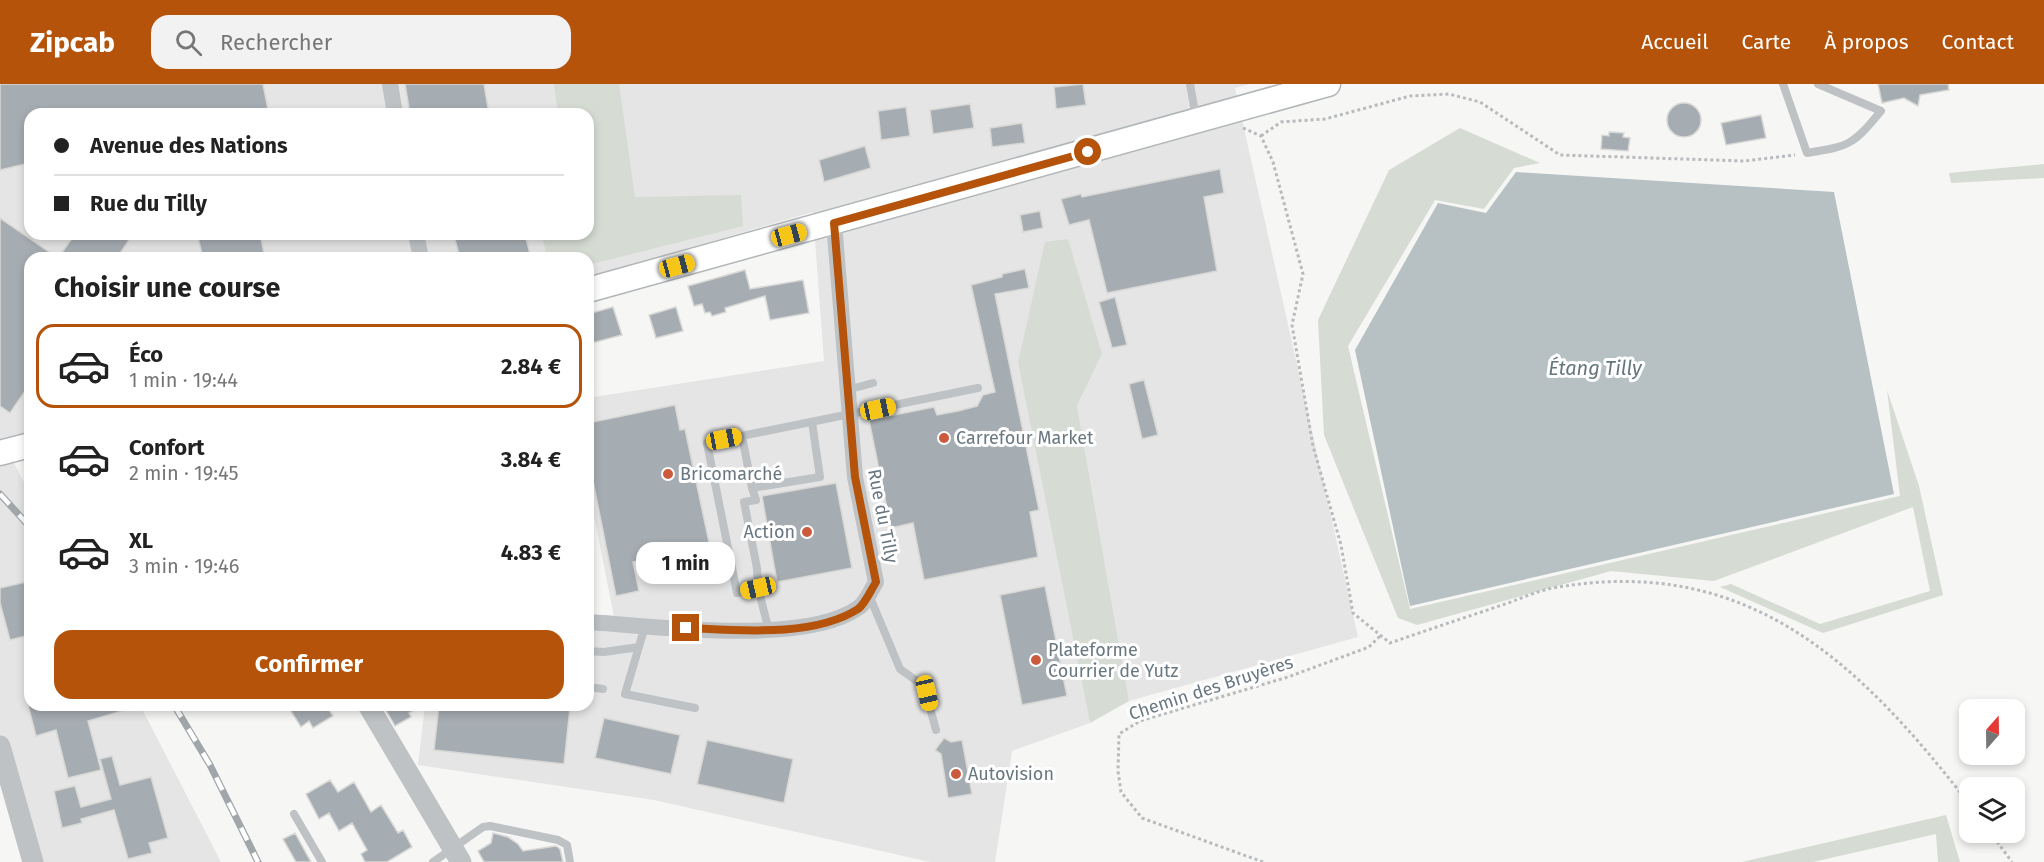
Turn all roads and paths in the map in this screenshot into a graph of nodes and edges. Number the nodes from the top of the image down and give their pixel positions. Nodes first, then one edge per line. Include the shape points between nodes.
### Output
1 (390, 84) edge
2 (1190, 84) edge
3 (1328, 84) edge
4 (1783, 84) edge
5 (1818, 84) edge
6 (394, 108) edge
7 (1231, 111) junction
8 (1196, 121) junction
9 (1261, 136) junction
10 (1807, 153) junction
11 (834, 223) junction
12 (594, 288) edge
13 (873, 383) dead end
14 (978, 388) dead end
15 (847, 390) junction
16 (849, 415) junction
17 (812, 422) junction
18 (742, 436) junction
19 (24, 447) edge
20 (0, 453) edge
21 (752, 488) junction
22 (758, 588) junction
23 (868, 594) junction
24 (594, 622) edge
25 (645, 626) junction
26 (769, 632) junction
27 (1380, 636) junction
28 (639, 647) junction
29 (594, 651) edge
30 (594, 688) edge
31 (603, 689) dead end
32 (695, 708) dead end
33 (371, 711) edge
34 (936, 730) dead end
35 (0, 746) edge
36 (3, 770) edge
37 (1959, 792) edge
38 (294, 814) dead end
39 (1998, 843) edge
40 (457, 856) edge
41 (33, 862) edge
42 (322, 862) edge
43 (433, 862) edge
44 (570, 862) edge
45 (1263, 862) edge
46 (2012, 862) edge

1 - 6 street
2 - 8 lane
3 - 7 main road via 1267,97
4 - 10 lane
5 - 10 lane via 1881,111 1856,141
7 - 8 main road
7 - 9 path via 1235,124
8 - 11 main road
9 - 10 path via 1281,122 1325,119 1410,96 1449,94 1480,102 1560,154 1743,161
9 - 27 path via 1273,162 1303,274 1292,325 1314,446 1341,545 1353,613
11 - 12 main road
11 - 15 street, Rue du Tilly
13 - 15 lane
14 - 16 lane
15 - 16 street, Rue du Tilly
16 - 17 lane
16 - 23 street, Rue du Tilly via 855,477 876,582
17 - 18 lane
17 - 21 lane via 820,477
18 - 21 lane
18 - 22 lane via 706,443 737,593
19 - 20 main road
21 - 22 lane via 756,500 744,502
22 - 26 lane
23 - 26 street via 860,608 832,620
23 - 34 lane via 900,669 924,686
24 - 25 street
25 - 26 street
25 - 28 lane
27 - 37 path via 1390,643 1552,588 1634,580 1693,588 1766,615 1818,646 1894,714
27 - 45 path, Chemin des Bruyères via 1369,647 1140,721 1119,734 1121,792 1142,818
28 - 29 lane
28 - 32 lane via 625,694
30 - 31 lane
33 - 40 street
35 - 36 street
36 - 41 street
38 - 42 lane
39 - 46 path
40 - 43 lane
40 - 44 lane via 483,827 490,826 558,840 567,845

